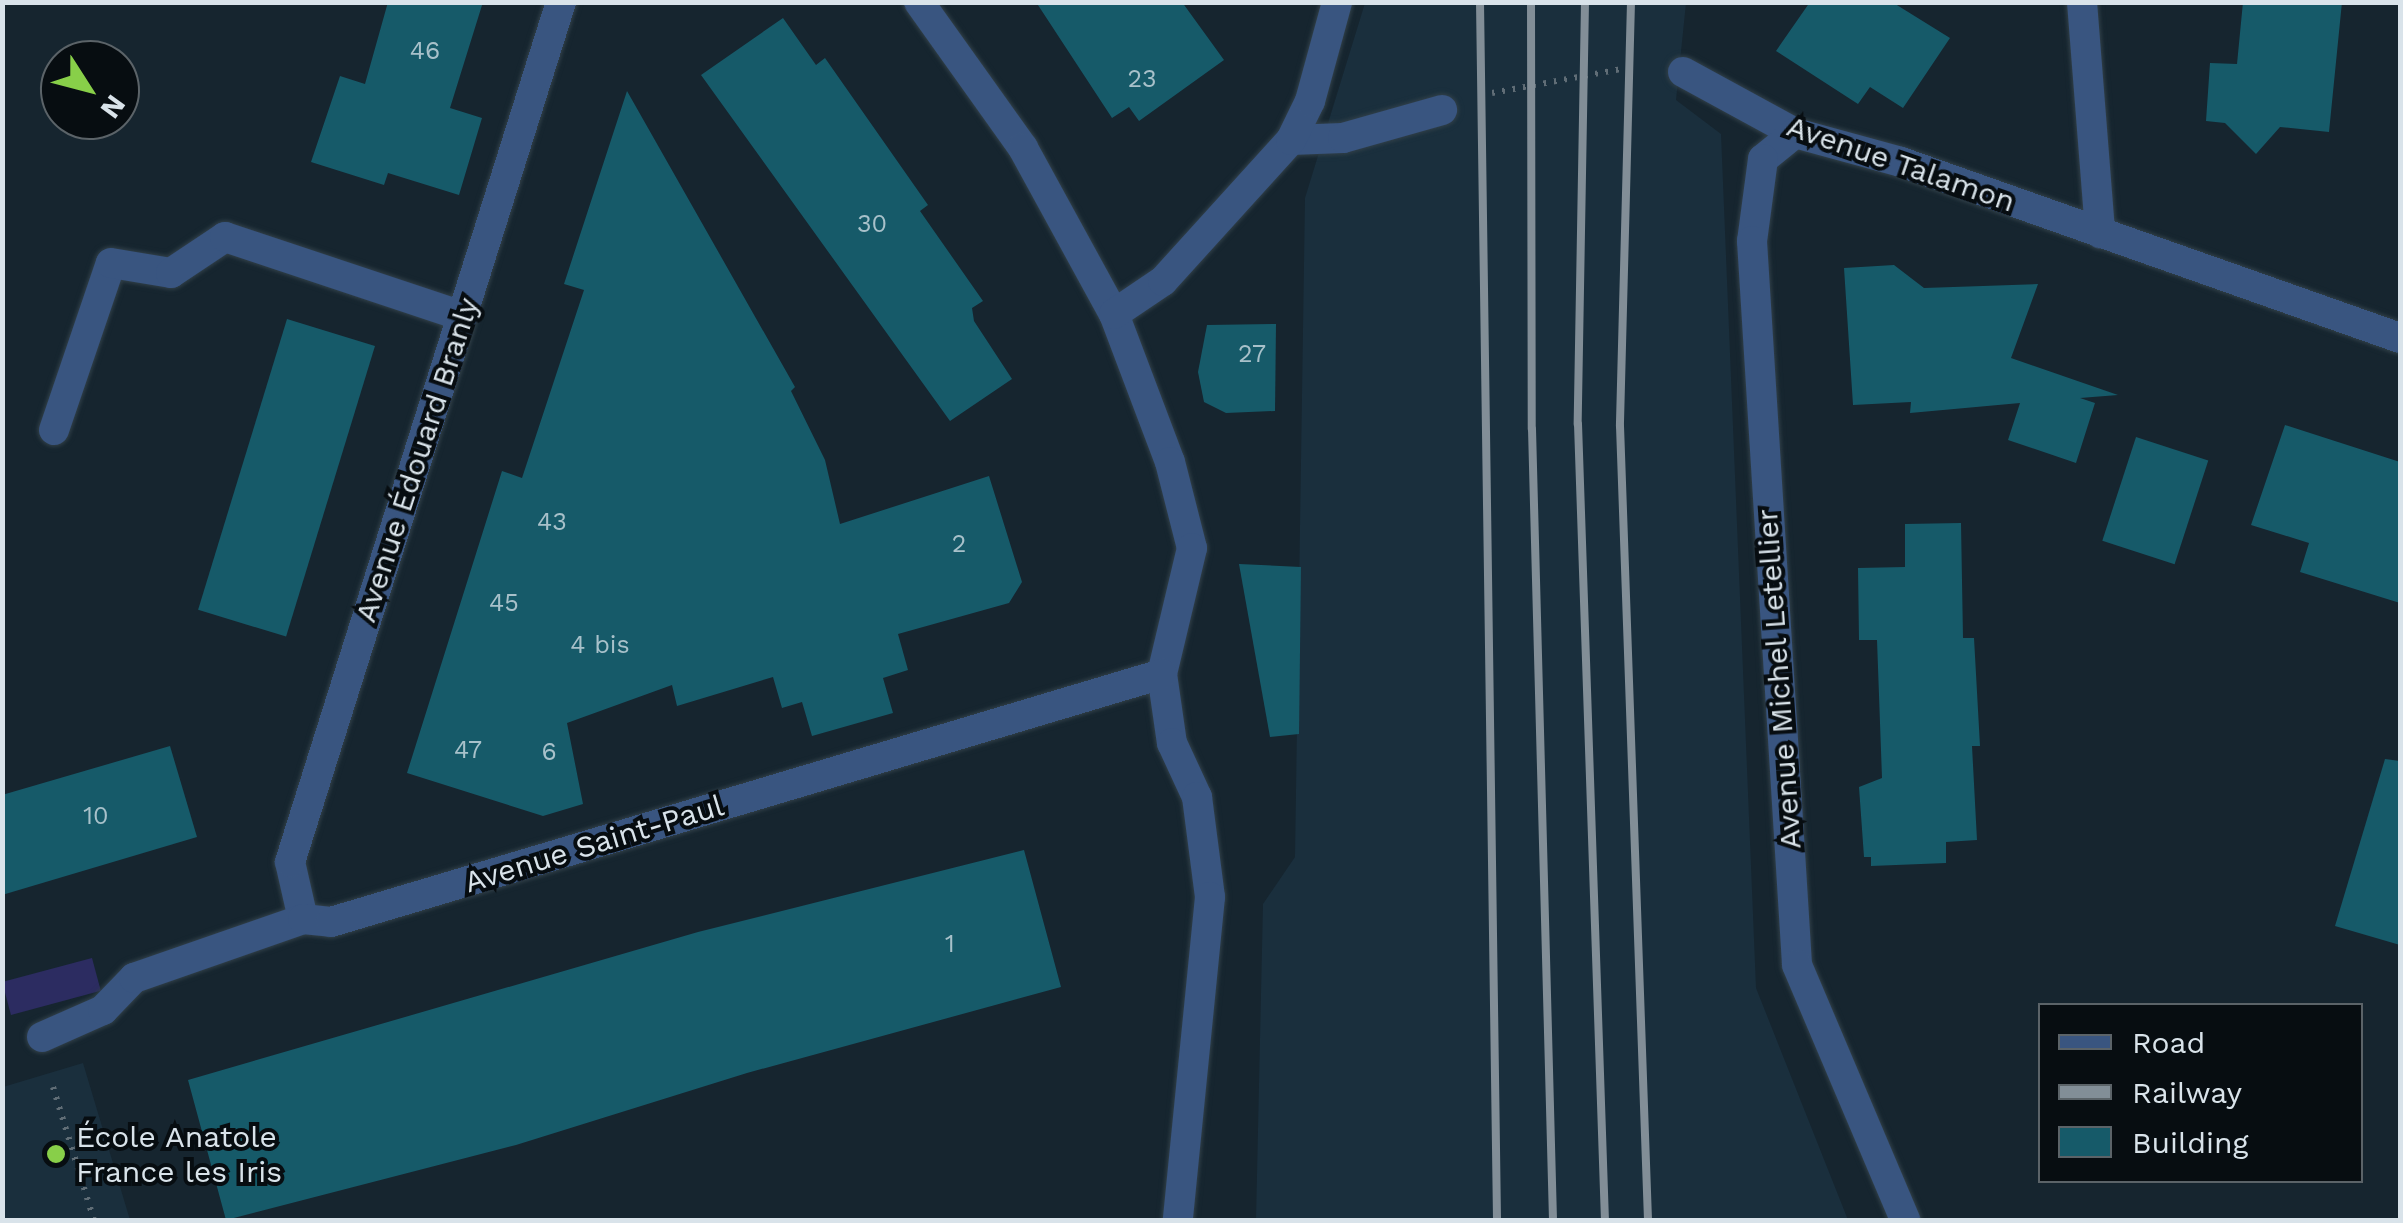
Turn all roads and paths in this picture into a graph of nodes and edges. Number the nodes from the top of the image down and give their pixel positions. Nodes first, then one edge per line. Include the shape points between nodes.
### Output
1 (561, 2) edge
2 (919, 2) edge
3 (1338, 2) edge
4 (2082, 2) edge
5 (1683, 72) joint
6 (1442, 110) joint
7 (1796, 133) junction
8 (1290, 140) junction
9 (2100, 234) junction
10 (1114, 314) junction
11 (462, 316) junction
12 (2400, 338) edge
13 (54, 430) dead end
14 (1162, 674) junction
15 (303, 919) junction
16 (42, 1038) joint
17 (94, 1220) edge
18 (1178, 1220) edge
19 (1905, 1220) edge

1 - 11 street, Avenue Édouard Branly
2 - 10 street via 1023,148
3 - 8 street via 1310,101
4 - 9 street
5 - 6 path via 1597,70 1524,83
5 - 7 street, Avenue Talamon
6 - 8 street via 1342,138
7 - 9 street, Avenue Talamon via 1901,162
7 - 19 street, Avenue Michel Letellier via 1762,159 1752,241 1796,966
8 - 10 street via 1163,281
9 - 12 street, Avenue Talamon
10 - 14 street via 1170,462 1192,548
11 - 13 street via 224,237 171,273 111,263
11 - 15 street, Avenue Édouard Branly via 290,862
14 - 15 street, Avenue Saint-Paul via 331,922
14 - 18 street via 1172,743 1197,797 1210,896
15 - 16 street, Avenue Saint-Paul via 134,978 103,1010
16 - 17 path

